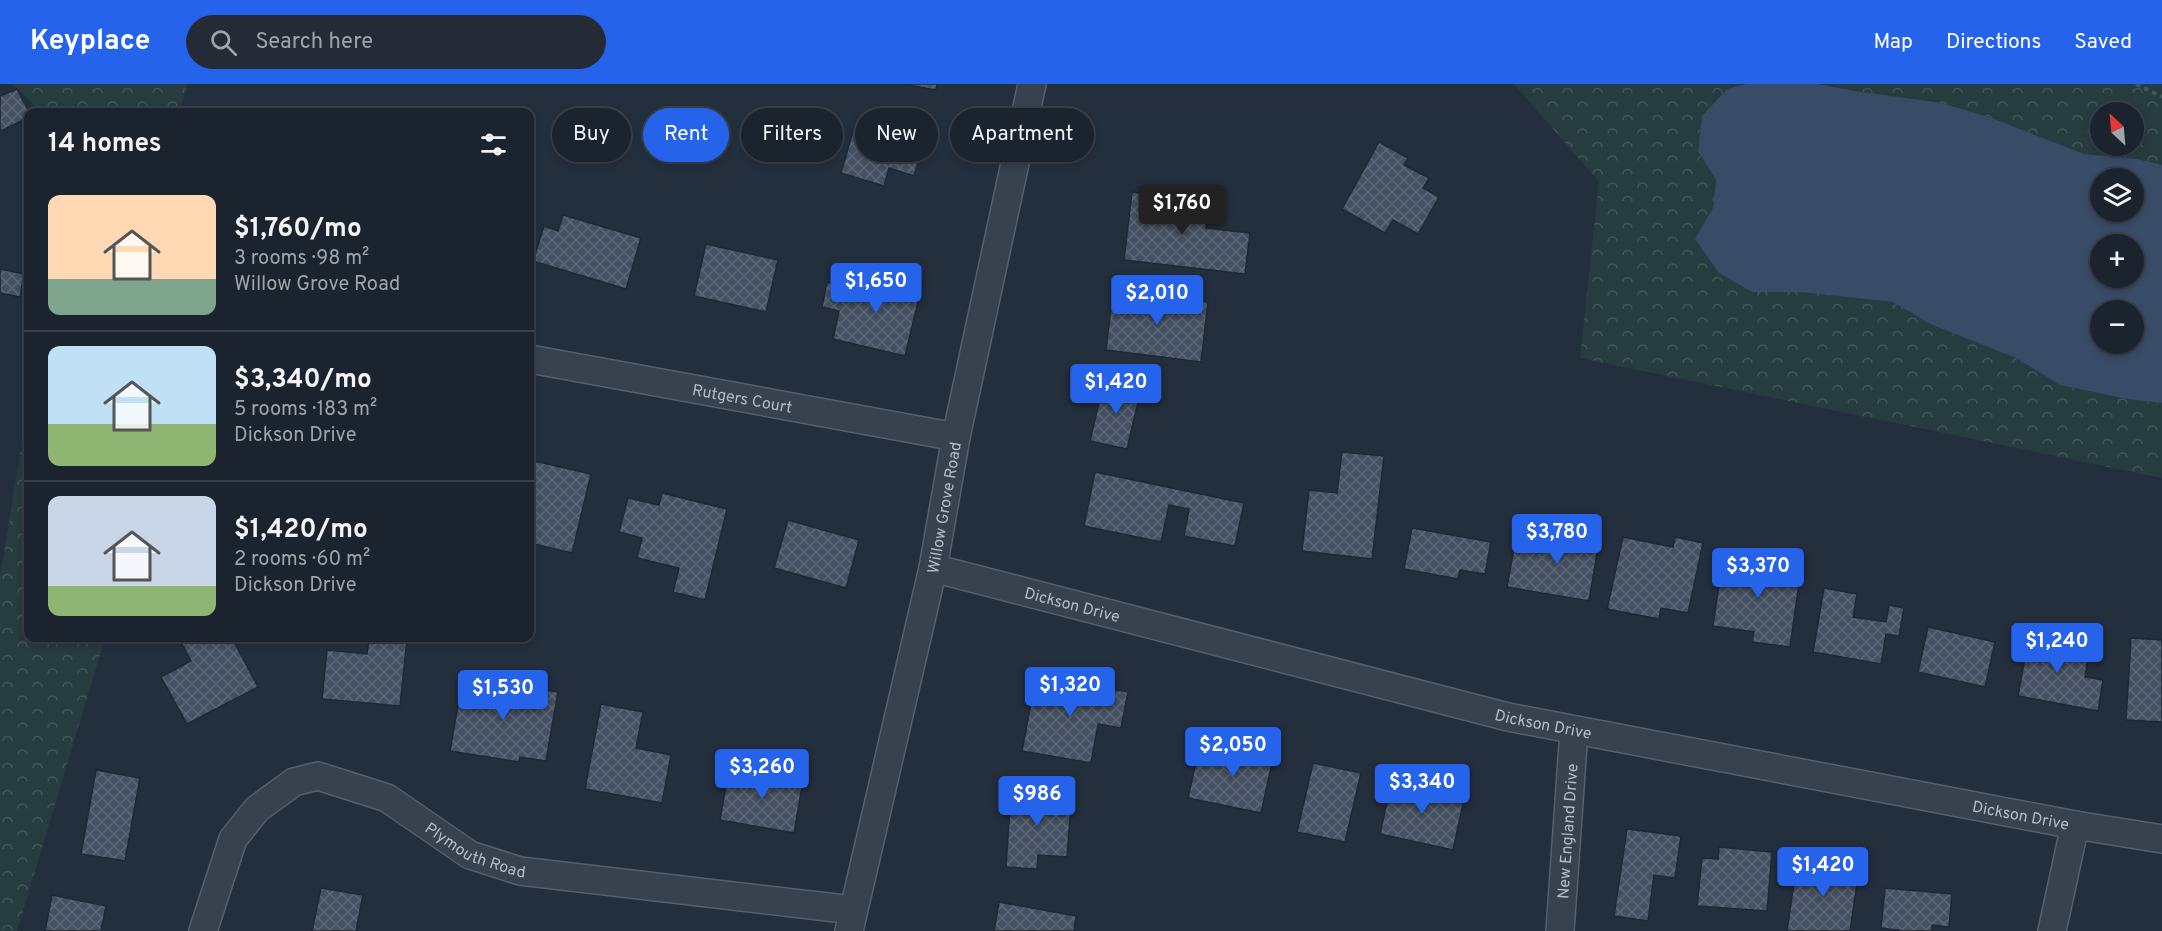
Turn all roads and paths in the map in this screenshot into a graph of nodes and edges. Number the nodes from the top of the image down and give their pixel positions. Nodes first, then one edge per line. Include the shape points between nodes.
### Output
1 (1032, 84) edge
2 (2136, 84) edge
3 (2162, 97) edge
4 (534, 360) edge
5 (956, 437) junction
6 (933, 568) junction
7 (1574, 730) junction
8 (2075, 825) junction
9 (2162, 839) edge
10 (851, 920) edge
11 (203, 931) edge
12 (1560, 931) edge
13 (2052, 931) edge

1 - 5 street, Willow Grove Road
2 - 3 path
4 - 5 street, Rutgers Court
5 - 6 street, Willow Grove Road
6 - 7 street, Dickson Drive via 1508,717
6 - 10 street, Willow Grove Road
7 - 8 street, Dickson Drive
7 - 12 street, New England Drive
8 - 9 street, Dickson Drive
8 - 13 street
10 - 11 street, Plymouth Road via 520,871 470,855 387,798 318,776 294,782 257,809 233,839

